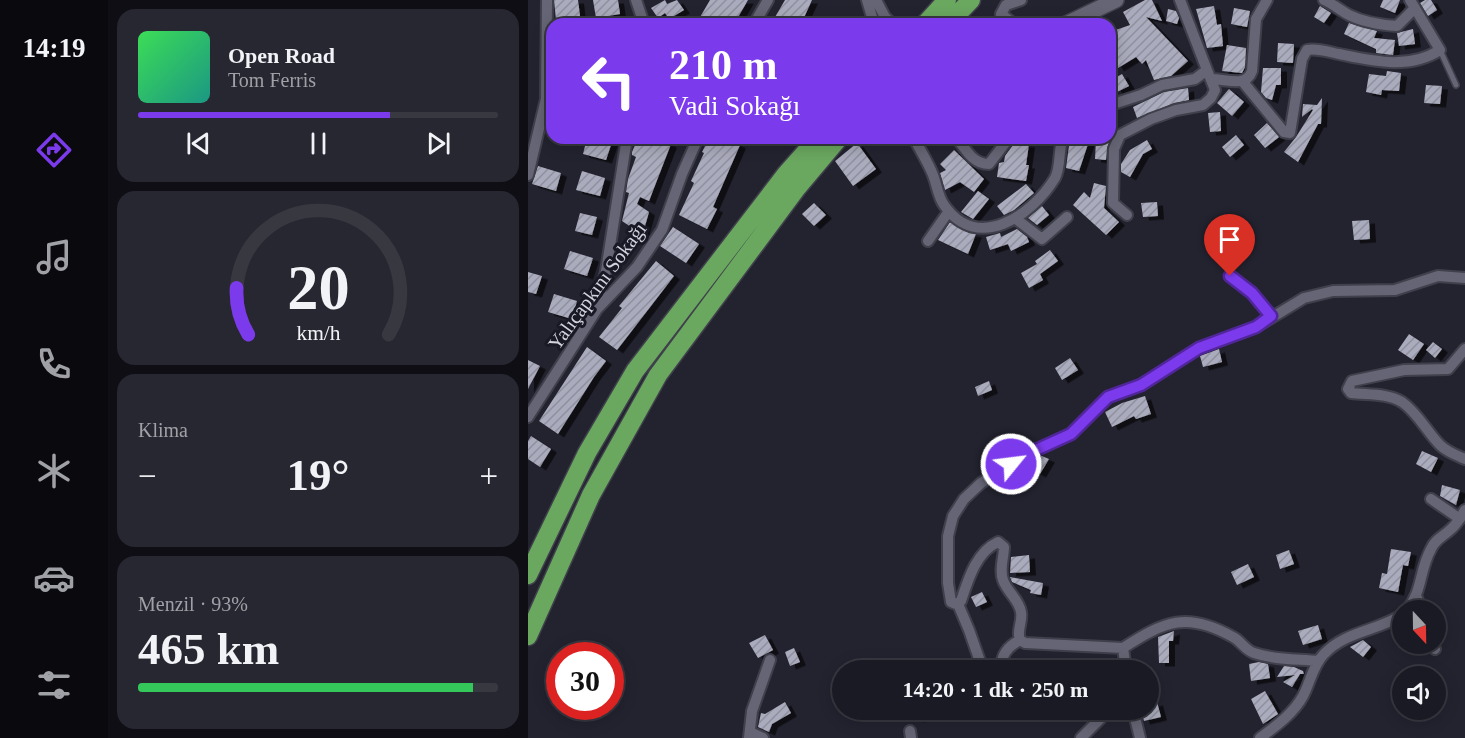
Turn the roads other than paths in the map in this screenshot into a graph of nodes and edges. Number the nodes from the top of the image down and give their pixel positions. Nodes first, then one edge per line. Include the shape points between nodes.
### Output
1 (547, 0) edge
2 (636, 0) edge
3 (768, 0) edge
4 (867, 0) edge
5 (876, 0) edge
6 (947, 0) edge
7 (971, 0) edge
8 (1021, 0) edge
9 (1116, 0) edge
10 (1180, 0) edge
11 (1267, 0) edge
12 (1324, 0) edge
13 (1413, 4) edge
14 (547, 18) edge
15 (642, 18) edge
16 (758, 18) edge
17 (872, 18) edge
18 (886, 18) edge
19 (930, 18) edge
20 (954, 18) edge
21 (1002, 18) edge
22 (1090, 18) edge
23 (1440, 50) junction
24 (1209, 74) junction
25 (1243, 82) junction
26 (1456, 85) dead end
27 (546, 99) edge
28 (1116, 103) edge
29 (626, 144) edge
30 (695, 144) edge
31 (813, 144) edge
32 (835, 144) edge
33 (917, 144) edge
34 (962, 144) edge
35 (1004, 144) edge
36 (1062, 144) edge
37 (528, 175) edge
38 (949, 211) junction
39 (1127, 215) dead end
40 (1067, 217) dead end
41 (1016, 219) junction
42 (928, 241) dead end
43 (606, 271) junction
44 (1230, 276) dead end
45 (1465, 278) edge
46 (625, 280) junction
47 (597, 309) junction
48 (1271, 316) junction
49 (1465, 349) edge
50 (528, 417) edge
51 (1465, 459) edge
52 (1431, 499) dead end
53 (1463, 515) edge
54 (528, 575) edge
55 (1417, 598) edge
56 (958, 604) junction
57 (1392, 619) edge
58 (528, 636) edge
59 (1020, 640) junction
60 (1123, 648) junction
61 (770, 660) dead end
62 (980, 660) edge
63 (1002, 660) edge
64 (1125, 660) edge
65 (1318, 661) junction
66 (1099, 720) edge
67 (1136, 720) edge
68 (750, 735) edge
69 (763, 738) edge
70 (1081, 738) edge
71 (1140, 738) edge
72 (1260, 738) edge

1 - 14 street
2 - 15 street
3 - 16 street
4 - 17 street
5 - 18 street
6 - 19 highway
7 - 20 highway
8 - 21 street via 1006,5
9 - 22 main road
10 - 24 street
11 - 25 street via 1256,19 1250,78
12 - 13 street via 1349,15 1397,26
13 - 23 street
23 - 25 street via 1415,62 1383,63 1307,50 1302,59 1290,133 1284,132
23 - 26 lane
24 - 25 street
24 - 28 street via 1162,85
24 - 39 street via 1215,90 1203,105 1151,119 1120,135 1114,149 1113,203
27 - 37 street
29 - 43 street
30 - 46 street, Yalıçapkını Sokağı via 662,230
31 - 54 highway via 635,371 588,453
32 - 58 highway via 797,188 658,375 591,495
33 - 38 street
34 - 35 street via 974,159 989,164
36 - 41 street via 1056,176 1044,194
38 - 41 street via 959,222 974,228 993,227
38 - 42 street
40 - 41 street via 1042,239
43 - 46 street
43 - 47 street
44 - 48 street via 1252,293
45 - 48 street via 1438,276 1395,290 1316,294
46 - 47 street, Yalıçapkını Sokağı
47 - 50 street, Yalıçapkını Sokağı
48 - 56 street via 1256,327 1199,348 1141,385 1108,397 1071,434 1027,454 972,490 957,508 948,536 949,597 951,603
49 - 51 street via 1449,369 1369,376 1352,381 1348,389 1351,393 1401,401 1446,450
52 - 53 street
53 - 55 street via 1431,548
56 - 59 street via 977,561 993,545 1001,543 1003,582 1021,611
56 - 62 street
57 - 65 street via 1350,635
59 - 60 street
59 - 63 street via 1006,650
60 - 64 street
60 - 65 street via 1153,628 1175,621 1202,622 1237,639 1254,653
61 - 68 street via 752,711
65 - 72 street via 1302,697 1286,718
66 - 70 street
67 - 71 street
68 - 69 street

